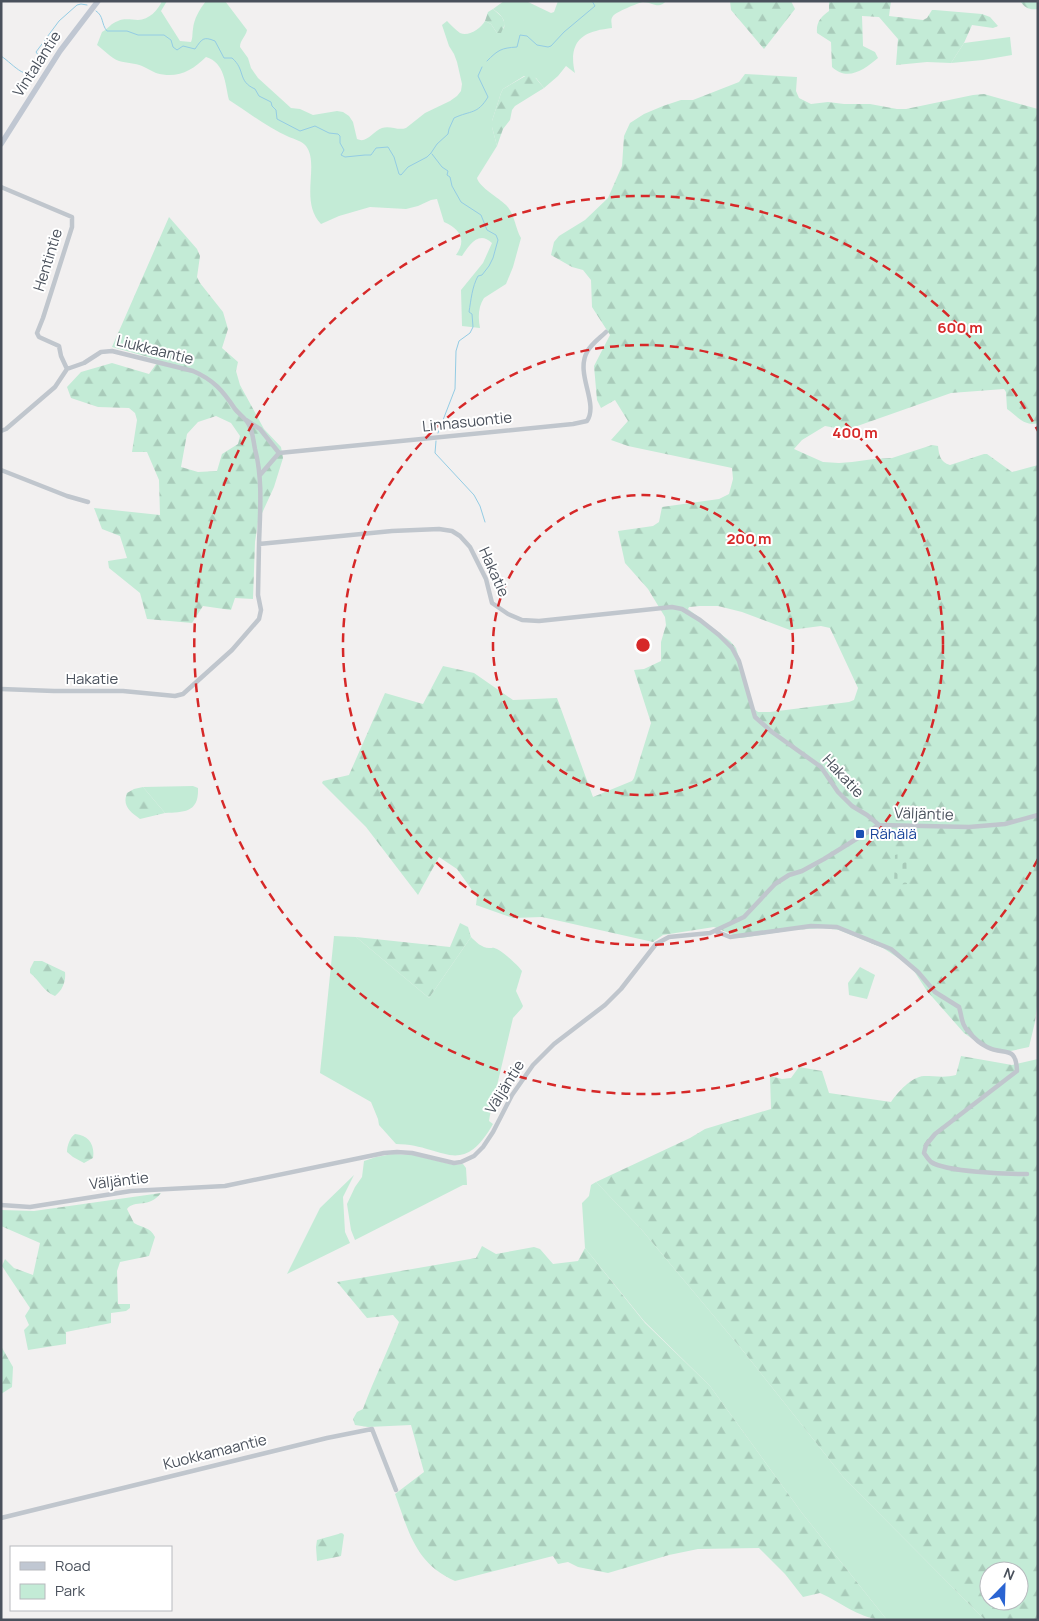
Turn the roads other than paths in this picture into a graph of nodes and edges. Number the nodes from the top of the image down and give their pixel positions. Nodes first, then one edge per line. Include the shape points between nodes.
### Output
1 (98, 1) edge
2 (1, 144) edge
3 (1, 186) edge
4 (606, 332) dead end
5 (67, 369) junction
6 (245, 420) junction
7 (1, 431) edge
8 (279, 453) junction
9 (1, 470) edge
10 (260, 476) junction
11 (88, 502) dead end
12 (259, 544) junction
13 (1, 688) edge
14 (1038, 815) edge
15 (879, 825) junction
16 (715, 931) junction
17 (1027, 1174) dead end
18 (1, 1205) edge
19 (396, 1490) dead end
20 (1, 1518) edge

1 - 2 street, Vintalantie via 60,51
3 - 5 street, Hentintie via 72,217 72,227 37,333 59,346
4 - 8 street, Linnasuontie via 590,347 584,359 590,412 588,420 583,423
5 - 6 street, Liukkaantie via 108,350 193,371 219,386
5 - 7 street via 55,387
6 - 8 street via 260,429
6 - 10 street, Liukkaantie via 253,436
8 - 10 street
9 - 11 street
10 - 12 street, Liukkaantie
12 - 13 street, Hakatie via 259,619 232,650 183,694
12 - 15 street, Hakatie via 392,531 447,530 457,533 470,547 486,579 492,603 522,620 672,607 682,609 719,634 732,648 756,717 821,767 838,792
14 - 15 street, Väljäntie via 1005,824 969,827
15 - 16 street, Väljäntie via 775,884 744,917
16 - 17 street via 730,937 812,926 837,927 891,949 935,992 958,1007 963,1025 987,1048 1012,1054 1016,1059 1016,1071 936,1134 926,1145 924,1153 929,1161 950,1167 997,1174
16 - 18 street, Väljäntie via 669,937 656,944 605,1005 554,1044 533,1065 483,1147 461,1162 397,1152 384,1153 225,1186 131,1191 30,1208
19 - 20 street, Kuokkamaantie via 372,1429

